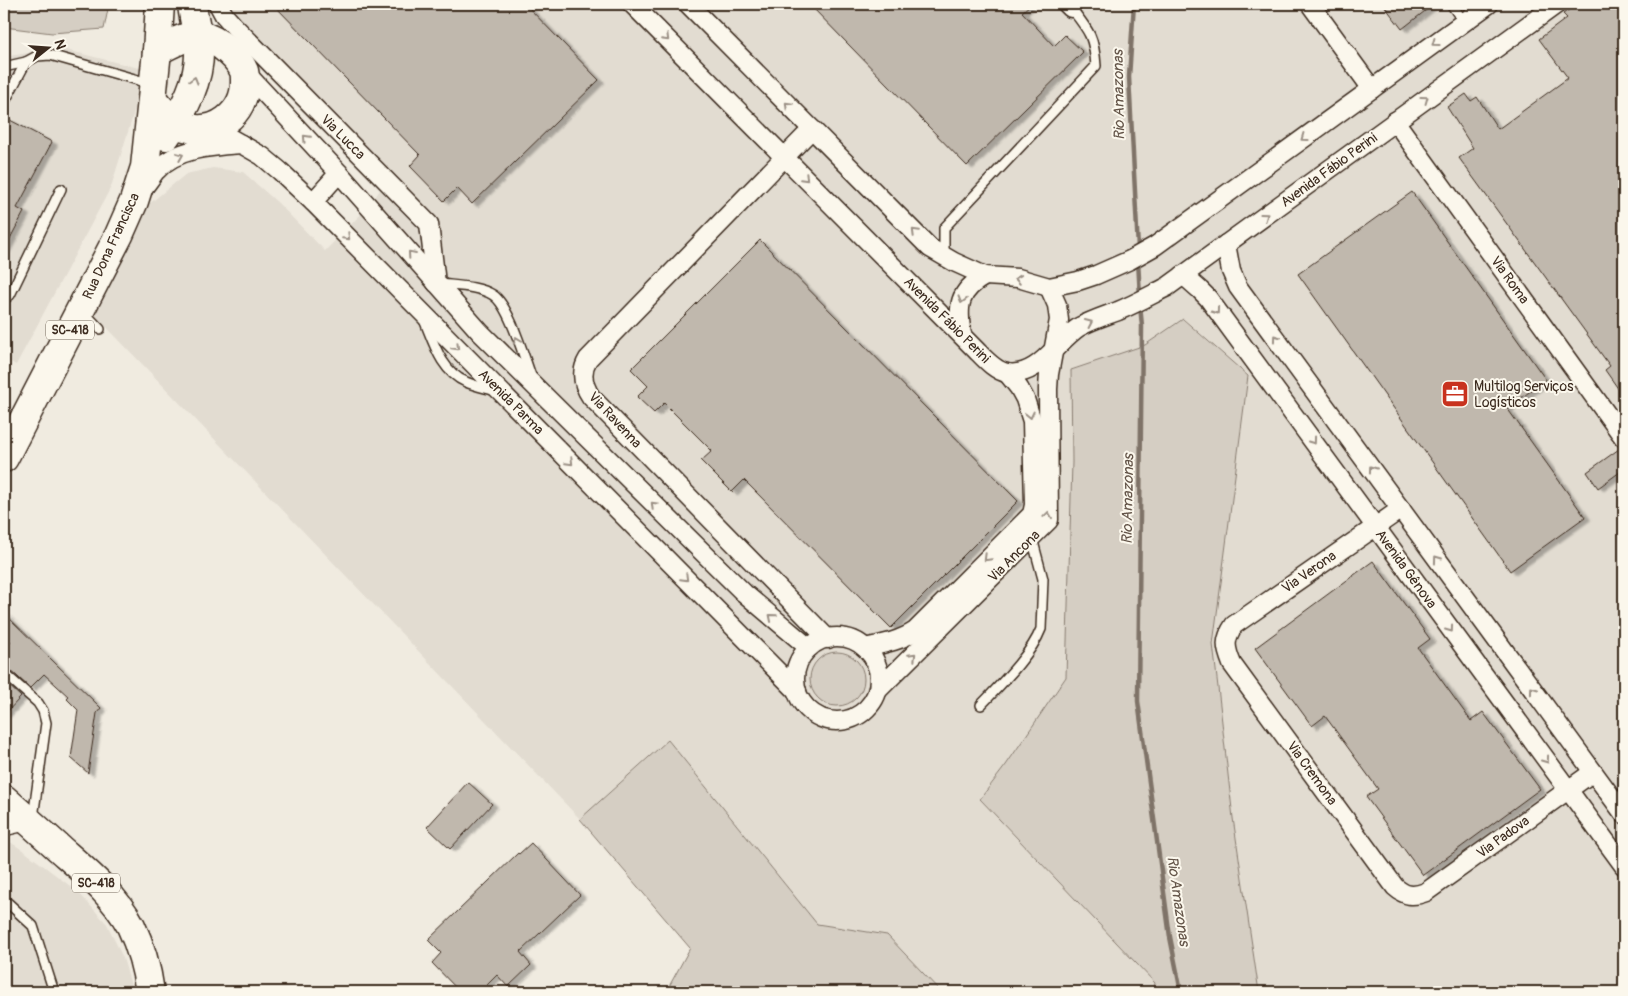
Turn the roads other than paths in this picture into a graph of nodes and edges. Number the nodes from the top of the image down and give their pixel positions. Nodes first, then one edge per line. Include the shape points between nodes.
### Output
1 (160, 4) edge
2 (192, 4) edge
3 (218, 4) edge
4 (632, 4) edge
5 (688, 4) edge
6 (1310, 4) edge
7 (1451, 4) edge
8 (1489, 4) edge
9 (1557, 4) edge
10 (1069, 6) edge
11 (1464, 22) junction
12 (198, 35) junction
13 (158, 51) junction
14 (26, 62) junction
15 (4, 67) edge
16 (245, 72) junction
17 (1372, 89) junction
18 (153, 92) junction
19 (4, 103) edge
20 (1395, 121) junction
21 (176, 122) junction
22 (213, 128) junction
23 (812, 129) junction
24 (242, 144) junction
25 (785, 158) junction
26 (145, 167) junction
27 (340, 173) junction
28 (61, 189) dead end
29 (134, 201) junction
30 (313, 202) junction
31 (1226, 244) junction
32 (944, 257) junction
33 (985, 276) junction
34 (1183, 276) junction
35 (436, 284) junction
36 (1049, 287) junction
37 (4, 299) edge
38 (81, 310) junction
39 (421, 312) junction
40 (100, 330) dead end
41 (962, 335) junction
42 (1053, 350) junction
43 (1007, 373) junction
44 (534, 385) junction
45 (1624, 438) edge
46 (4, 458) edge
47 (1401, 509) junction
48 (1375, 526) junction
49 (1032, 538) junction
50 (828, 638) junction
51 (1226, 642) joint
52 (810, 648) junction
53 (865, 648) junction
54 (4, 672) edge
55 (878, 690) junction
56 (797, 691) junction
57 (981, 706) dead end
58 (1594, 772) junction
59 (1568, 790) junction
60 (4, 799) edge
61 (1624, 814) edge
62 (32, 824) junction
63 (4, 831) edge
64 (1624, 866) edge
65 (1410, 896) joint
66 (4, 901) edge
67 (54, 992) edge
68 (150, 992) edge

1 - 13 main road, Rua Dona Francisca
2 - 12 main road, Rua Dona Francisca
3 - 35 street, Via Lucca via 233,25 429,224
4 -> 25 street, Avenida Fábio Perini
23 -> 5 street
6 - 17 street
7 - 11 lane
8 - 11 street
20 -> 9 street, Avenida Fábio Perini
10 - 32 lane via 1089,31 1095,48 1096,66 944,228
11 -> 17 street
12 - 13 main road
12 - 16 main road via 227,50
21 -> 12 main road, Rua Dona Francisca via 194,84 198,68
13 - 18 main road, Rua Dona Francisca
14 - 15 lane
14 - 18 lane via 37,56 50,56
14 - 19 lane
16 - 22 main road via 241,105 230,118
27 -> 16 street, Avenida Parma
17 -> 36 street via 1156,246 1096,275
18 - 21 main road via 165,114
18 - 26 main road, Rua Dona Francisca
31 -> 20 street, Avenida Fábio Perini
20 - 45 street, Via Roma
21 - 22 main road via 198,130
21 - 26 main road, Rua Dona Francisca
22 - 24 street, Avenida Parma
23 - 25 street, Via Ravenna
32 -> 23 street via 930,248
29 -> 24 street via 156,170 170,159 205,148
24 - 30 street, Avenida Parma via 262,156
25 -> 41 street, Avenida Fábio Perini
25 - 50 street, Via Ravenna via 588,359 583,373 591,397
26 - 29 main road, Rua Dona Francisca
27 - 30 street
35 -> 27 street, Avenida Parma
28 - 37 lane via 10,294
29 - 38 main road, Rua Dona Francisca / SC-418
30 -> 39 street, Avenida Parma
31 - 34 street, Avenida Fábio Perini
47 -> 31 street via 1238,286 1231,271
32 - 33 street
36 -> 33 street via 1018,278
33 -> 41 street via 964,292 959,319
42 -> 34 street, Avenida Fábio Perini via 1078,328 1156,293
34 -> 48 street, Avenida Gênova via 1208,298
35 - 39 street
35 - 44 street, Avenida Parma
44 -> 35 lane via 501,303 481,290
36 - 42 street via 1059,320
38 - 40 lane
38 - 46 main road, Rua Dona Francisca / SC-418
39 -> 56 street, Avenida Parma
41 - 43 street, Avenida Fábio Perini via 992,365
42 - 43 street, Avenida Fábio Perini via 1033,368
49 -> 42 street, Via Ancona via 1046,524 1049,515 1048,389
43 -> 53 street, Via Ancona via 1025,399 1032,422 1032,514 915,631 896,641
52 -> 44 street, Avenida Parma via 744,593
47 - 48 street, Via Verona
58 -> 47 street
48 - 51 street, Via Verona via 1234,625
48 -> 59 street, Avenida Gênova
55 -> 49 street, Via Ancona
49 - 57 lane via 1044,579 1041,629 1012,674
50 - 52 street
50 - 53 street via 854,641
51 - 65 street, Via Cremona via 1227,653 1238,672 1395,887
52 - 56 street via 797,668
53 - 55 street via 877,667
54 - 62 lane via 38,703 46,723
55 - 56 street via 865,711 844,721 820,718 802,702
58 - 59 street, Via Padova
58 - 61 street
59 - 64 street, Avenida Gênova
59 - 65 street, Via Padova via 1426,892
60 - 62 main road, SC-418
62 - 63 lane
62 - 68 main road, SC-418 via 89,874 118,907 141,952
66 - 67 lane via 34,926

